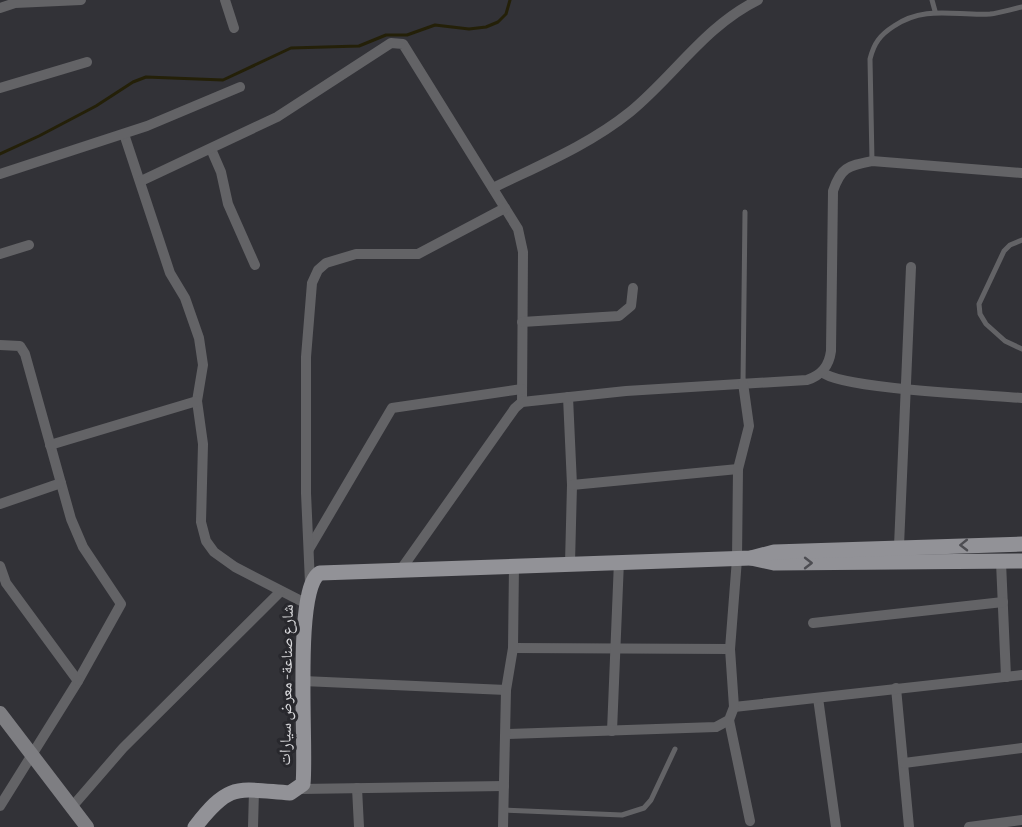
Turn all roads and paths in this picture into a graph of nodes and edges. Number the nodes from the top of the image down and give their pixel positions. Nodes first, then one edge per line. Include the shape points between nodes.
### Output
1 (81, 0) edge
2 (225, 0) edge
3 (758, 0) edge
4 (932, 0) edge
5 (14, 2) edge
6 (1022, 7) edge
7 (0, 8) edge
8 (935, 11) junction
9 (234, 28) dead end
10 (87, 62) dead end
11 (240, 87) dead end
12 (0, 88) edge
13 (124, 134) junction
14 (211, 149) junction
15 (872, 161) junction
16 (1022, 172) edge
17 (0, 174) edge
18 (141, 182) junction
19 (493, 188) junction
20 (505, 208) junction
21 (745, 212) dead end
22 (1022, 240) edge
23 (29, 245) dead end
24 (0, 254) edge
25 (255, 265) dead end
26 (911, 267) dead end
27 (633, 288) dead end
28 (522, 322) junction
29 (0, 345) edge
30 (1022, 349) edge
31 (822, 372) junction
32 (742, 383) junction
33 (522, 389) junction
34 (907, 389) junction
35 (568, 397) junction
36 (1022, 398) edge
37 (196, 401) junction
38 (522, 402) junction
39 (50, 445) junction
40 (738, 469) junction
41 (61, 483) junction
42 (572, 485) junction
43 (0, 504) edge
44 (1022, 544) edge
45 (900, 546) junction
46 (309, 549) junction
47 (744, 559) junction
48 (619, 561) junction
49 (1022, 561) edge
50 (1001, 562) junction
51 (570, 563) junction
52 (513, 565) junction
53 (0, 566) edge
54 (402, 568) junction
55 (315, 578) junction
56 (280, 592) junction
57 (1003, 602) junction
58 (307, 604) junction
59 (813, 623) dead end
60 (513, 648) junction
61 (615, 648) junction
62 (730, 649) junction
63 (1022, 675) edge
64 (1006, 677) junction
65 (78, 681) junction
66 (303, 681) junction
67 (896, 688) junction
68 (506, 690) junction
69 (818, 698) junction
70 (734, 707) junction
71 (0, 713) edge
72 (729, 720) junction
73 (612, 730) junction
74 (506, 734) junction
75 (1022, 748) edge
76 (675, 749) dead end
77 (32, 757) junction
78 (904, 763) junction
79 (504, 786) junction
80 (357, 788) junction
81 (300, 789) junction
82 (254, 790) junction
83 (0, 806) edge
84 (71, 808) junction
85 (503, 810) junction
86 (1022, 820) edge
87 (750, 821) dead end
88 (87, 827) edge
89 (195, 827) edge
90 (253, 827) edge
91 (359, 827) edge
92 (503, 827) edge
93 (836, 827) edge
94 (909, 827) edge
95 (969, 827) edge

1 - 5 street
2 - 9 street
3 - 19 street via 716,26 631,111 597,135
4 - 8 lane
5 - 7 street
6 - 8 lane via 992,14
8 - 15 lane via 906,17 874,44 870,59
10 - 12 street
11 - 13 street
13 - 17 street
13 - 18 street
14 - 18 street
14 - 19 street via 277,117 354,66 399,43 404,44
14 - 25 street via 228,204
15 - 16 street
15 - 31 street via 851,165 839,174 834,191 831,351
18 - 37 street via 170,273 185,298 199,338 203,365
19 - 20 street
20 - 28 street via 518,229 523,252
20 - 46 street via 418,254 356,254 326,262 318,270 312,283 306,357
21 - 32 lane
22 - 30 lane via 1004,251 980,304 986,324 1005,341
23 - 24 street
26 - 34 street
27 - 28 street via 631,306 619,316
28 - 33 street
29 - 39 street via 20,346 26,354
31 - 32 street via 807,380
31 - 34 street via 836,379
32 - 35 street
32 - 40 street via 749,426
33 - 38 street
33 - 46 street via 392,408
34 - 36 street
34 - 45 street
35 - 38 street
35 - 42 street
37 - 39 street
37 - 56 street via 203,444 201,522 206,541 235,567
38 - 54 street
39 - 41 street
40 - 42 street
40 - 47 street
41 - 43 street
41 - 65 street via 83,546 121,604
42 - 51 street
44 -> 45 main road
45 - 47 main road via 767,553
46 - 55 street
47 - 48 main road
47 -> 50 main road via 774,564
47 - 62 street
48 - 51 main road
48 - 61 street
49 - 50 main road
50 - 57 street
51 - 52 main road
52 - 54 main road
52 - 60 street
53 - 65 street via 6,583
54 - 55 main road
55 - 58 main road, شارع صناعة- معرض سيارات
56 - 58 street
56 - 84 street via 123,748
57 - 59 street
57 - 64 street
58 - 66 main road, شارع صناعة- معرض سيارات
60 - 61 street
60 - 68 street
61 - 62 street
61 - 73 street
62 - 70 street
63 - 64 street
64 - 67 street
65 - 77 street
66 - 68 street
66 - 81 main road, شارع صناعة- معرض سيارات
67 - 69 street
67 - 78 street
68 - 74 street
69 - 70 street
69 - 93 street
70 - 72 street
71 - 77 main road
72 - 73 street via 716,727
72 - 87 street
73 - 74 street
74 - 79 street
75 - 78 street
76 - 85 lane via 651,801 636,812 622,815
77 - 83 street
77 - 84 main road
78 - 94 street
79 - 80 street
79 - 85 street
80 - 81 street
80 - 91 street
81 - 82 main road, شارع صناعة- معرض سيارات via 290,793
82 - 89 main road, شارع صناعة- معرض سيارات via 223,795
82 - 90 street
84 - 88 main road
85 - 92 street
86 - 95 street

